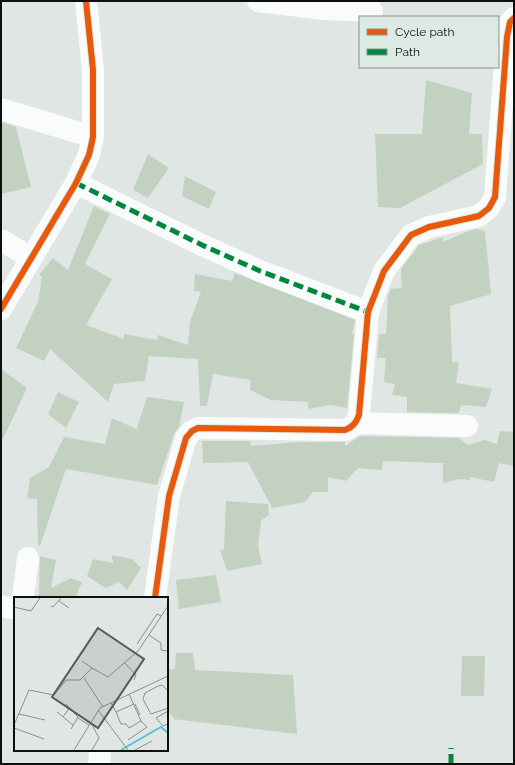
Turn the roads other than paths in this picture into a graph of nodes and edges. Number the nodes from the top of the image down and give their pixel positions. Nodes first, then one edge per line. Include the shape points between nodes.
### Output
1 (85, 1) edge
2 (258, 1) edge
3 (324, 5) edge
4 (372, 11) dead end
5 (514, 18) edge
6 (1, 109) edge
7 (93, 137) junction
8 (76, 183) junction
9 (1, 240) edge
10 (31, 258) junction
11 (1, 309) edge
12 (368, 312) junction
13 (356, 423) junction
14 (467, 426) dead end
15 (28, 558) dead end
16 (23, 597) edge
17 (155, 597) edge
18 (1, 606) edge
19 (14, 609) edge
20 (100, 751) edge
21 (99, 764) edge

1 - 7 street via 93,70
2 - 3 street
3 - 4 street
5 - 12 street via 510,22 507,38 495,197 492,204 479,216 429,227 411,235 384,271
6 - 7 street
7 - 8 street via 89,155
8 - 10 street
8 - 12 street via 260,271
9 - 10 street
10 - 11 street
12 - 13 street via 359,415
13 - 14 street
13 - 17 street via 344,430 198,428 192,431 186,438 169,496
15 - 16 street
18 - 19 street
20 - 21 street

